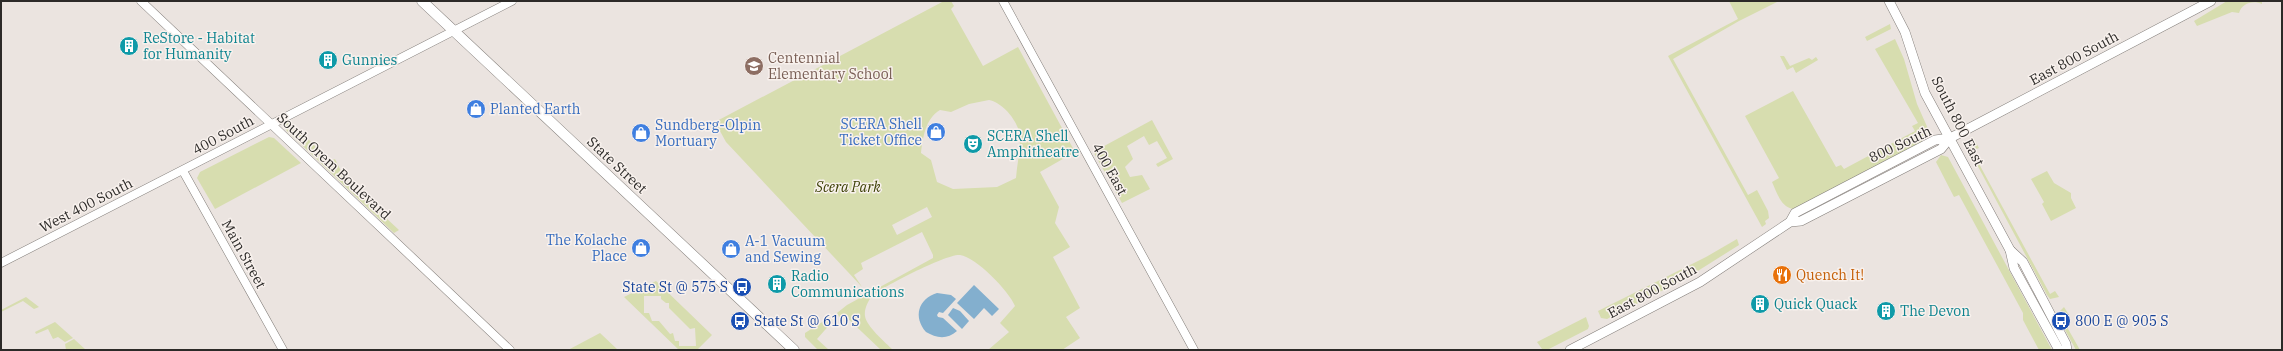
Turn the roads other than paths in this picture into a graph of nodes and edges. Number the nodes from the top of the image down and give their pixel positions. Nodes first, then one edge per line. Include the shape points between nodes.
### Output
1 (141, 1) edge
2 (422, 1) edge
3 (512, 1) edge
4 (1003, 1) edge
5 (1888, 1) edge
6 (2211, 1) edge
7 (453, 31) junction
8 (271, 124) junction
9 (1950, 138) junction
10 (183, 171) junction
11 (2010, 250) junction
12 (1745, 251) joint
13 (1, 263) edge
14 (2014, 268) junction
15 (2048, 310) junction
16 (283, 350) edge
17 (510, 350) edge
18 (794, 350) edge
19 (1194, 350) edge
20 (1570, 350) edge
21 (2059, 350) edge
22 (2067, 350) edge

1 - 8 street, South Orem Boulevard
2 - 7 main road, State Street
3 - 7 street, 400 South
4 - 19 street, 400 East
5 - 9 main road, South 800 East via 1905,32 1925,93
6 - 9 main road, East 800 South
7 - 8 street, 400 South
7 - 18 main road, State Street
8 - 10 street, 400 South
8 - 17 street, South Orem Boulevard
9 - 11 main road, South 800 East
9 - 12 main road, 800 South via 1941,149 1801,221 1790,222
10 - 13 street, West 400 South
10 - 16 street, Main Street
11 - 14 main road, South 800 East
11 - 15 main road, South 800 East via 2023,262
12 - 20 main road, East 800 South via 1700,282
14 - 15 main road via 2024,274 2040,305
14 - 21 main road, South 800 East
15 - 22 main road, South 800 East

